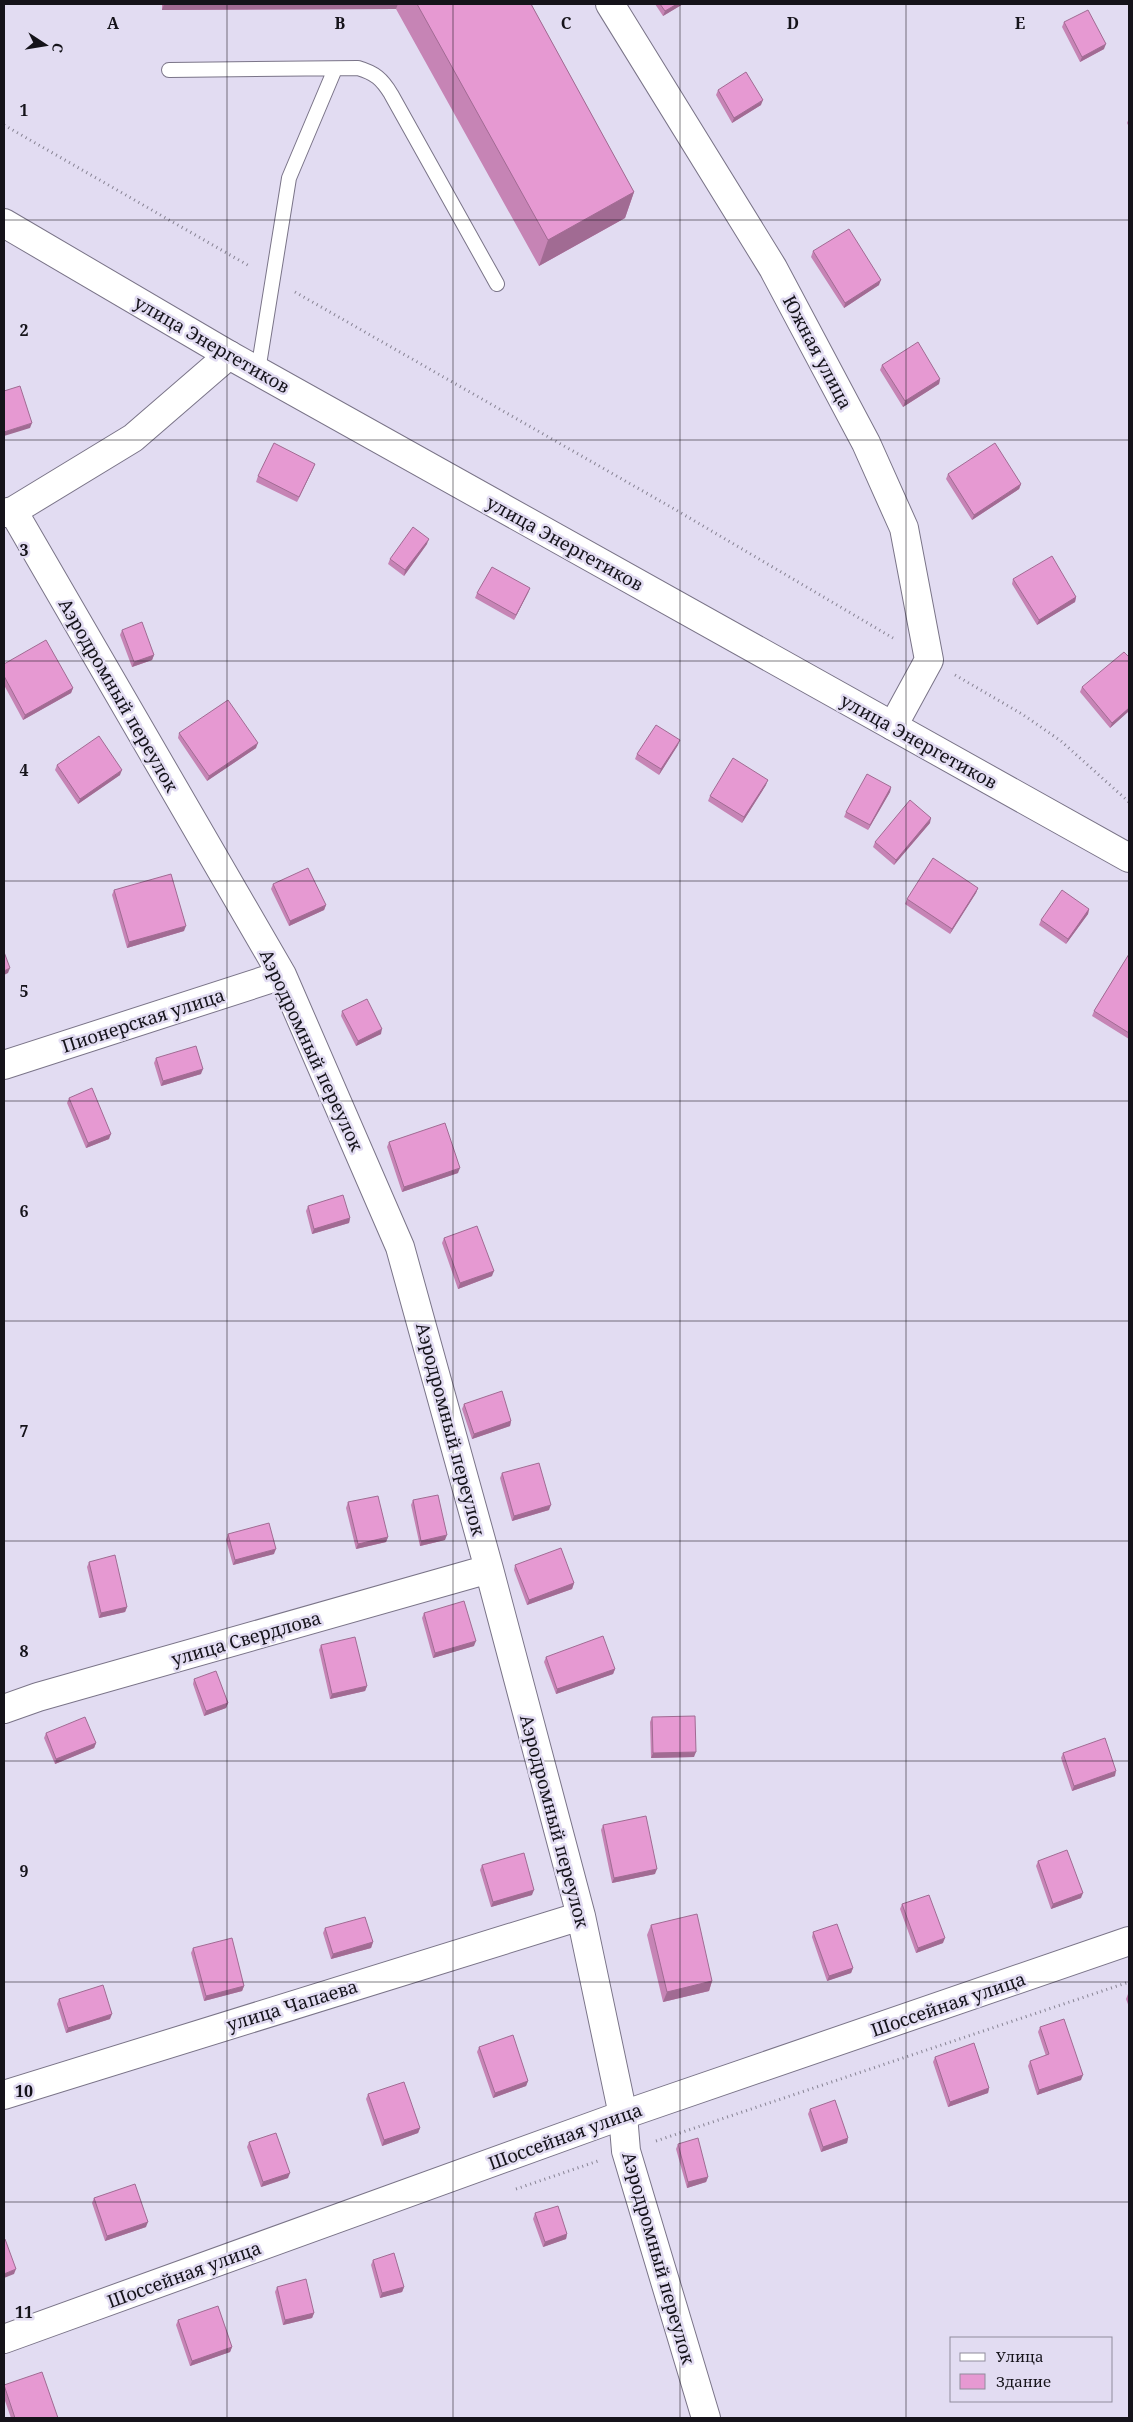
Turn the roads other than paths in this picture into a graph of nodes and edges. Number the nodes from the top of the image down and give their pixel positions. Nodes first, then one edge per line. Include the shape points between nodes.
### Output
1 (610, 4) edge
2 (335, 69) junction
3 (169, 70) dead end
4 (4, 223) edge
5 (497, 284) dead end
6 (229, 355) junction
7 (258, 371) junction
8 (8, 512) edge
9 (893, 726) junction
10 (1129, 858) edge
11 (282, 975) junction
12 (4, 1065) edge
13 (489, 1569) junction
14 (4, 1709) edge
15 (581, 1916) junction
16 (1129, 1941) edge
17 (4, 2095) edge
18 (623, 2115) junction
19 (4, 2339) edge
20 (706, 2418) edge

1 - 9 street, Южная улица via 773,268 866,444 904,528 929,660
2 - 3 lane
2 - 5 lane via 358,68 372,72 382,80
2 - 7 lane via 290,178
4 - 6 street, улица Энергетиков
6 - 7 street, улица Энергетиков
6 - 8 street via 133,438
7 - 9 street, улица Энергетиков
8 - 11 street, Аэродромный переулок
9 - 10 street, улица Энергетиков
11 - 12 street, Пионерская улица
11 - 13 street, Аэродромный переулок via 400,1247
13 - 14 street, улица Свердлова
13 - 15 street, Аэродромный переулок
15 - 17 street, улица Чапаева
15 - 18 street, Аэродромный переулок
16 - 18 street, Шоссейная улица
18 - 19 street, Шоссейная улица
18 - 20 street, Аэродромный переулок via 626,2151

